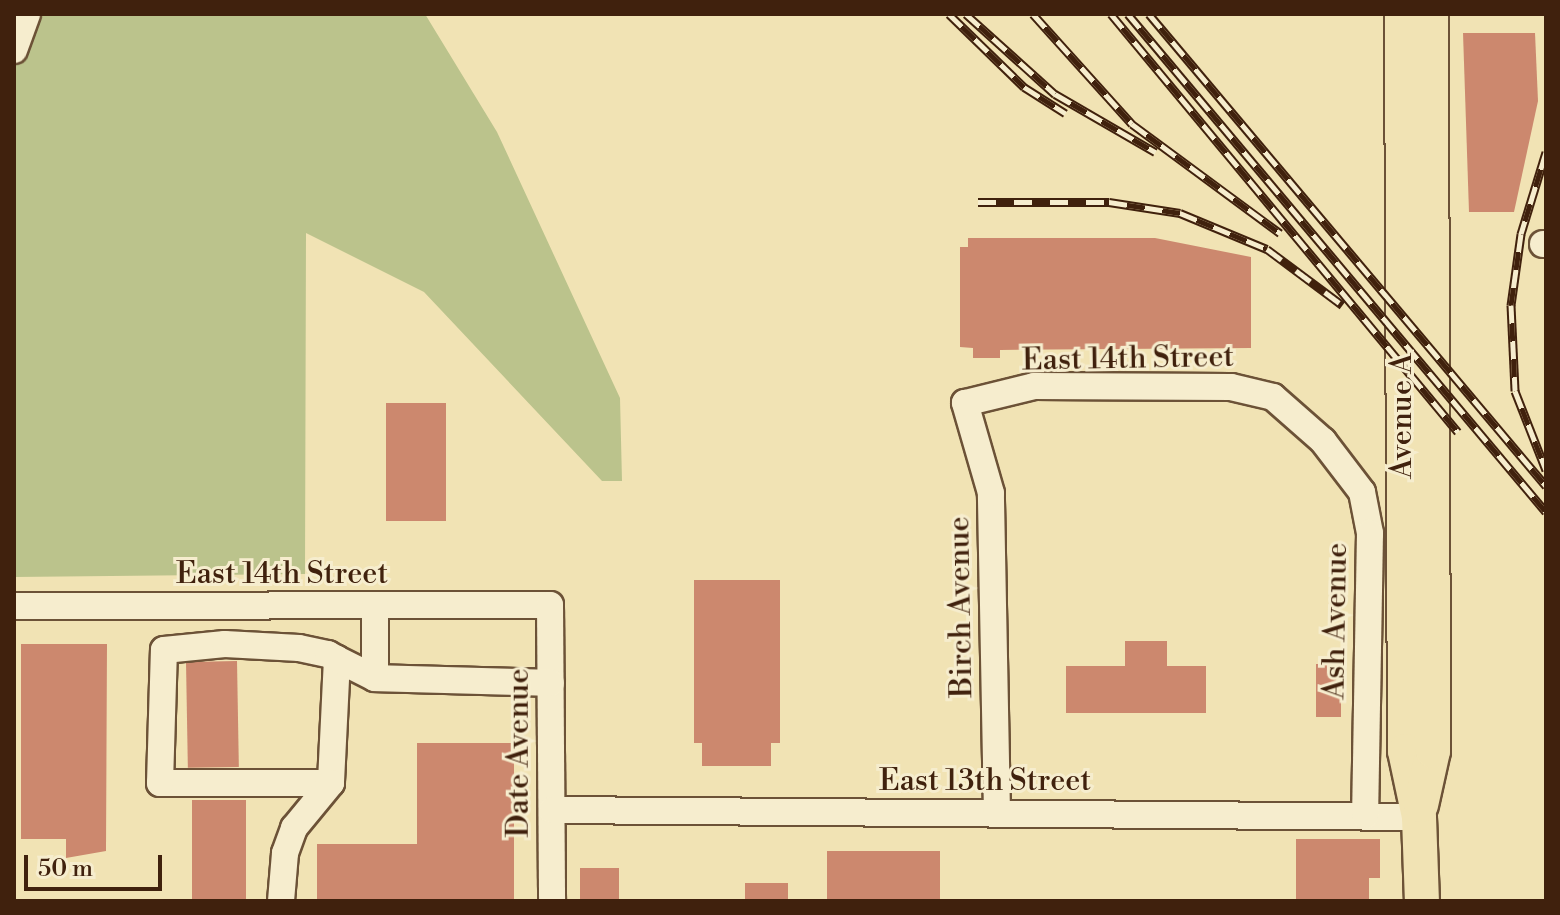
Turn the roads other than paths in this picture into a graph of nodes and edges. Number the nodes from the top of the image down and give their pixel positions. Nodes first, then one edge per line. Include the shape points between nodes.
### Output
1 (27, 14) edge
2 (1402, 14) edge
3 (1431, 14) edge
4 (14, 50) edge
5 (965, 403) joint
6 (1323, 441) joint
7 (550, 605) joint
8 (14, 606) edge
9 (375, 606) junction
10 (337, 659) junction
11 (375, 678) junction
12 (551, 683) junction
13 (331, 783) junction
14 (552, 810) junction
15 (997, 813) junction
16 (1365, 816) junction
17 (1419, 817) junction
18 (281, 901) edge
19 (552, 901) edge
20 (1422, 901) edge

1 - 4 street
2 - 17 main road, Avenue A via 1405,736
3 - 17 main road, Avenue A via 1433,751
5 - 6 street, East 14th Street via 1034,386 1253,389 1273,397
5 - 15 street, Birch Avenue via 991,493
6 - 16 street, Ash Avenue via 1362,492 1370,533
7 - 9 street, East 14th Street
7 - 12 street, Date Avenue
8 - 9 street, East 14th Street
9 - 11 street
10 - 11 street
10 - 13 street
10 - 13 street via 299,648 225,644 164,650 160,783
11 - 12 street
12 - 14 street, Date Avenue
13 - 18 street via 294,828 285,853
14 - 15 street, East 13th Street
14 - 19 street, Date Avenue
15 - 16 street, East 13th Street
16 - 17 street, East 13th Street
17 - 20 main road, Avenue A

